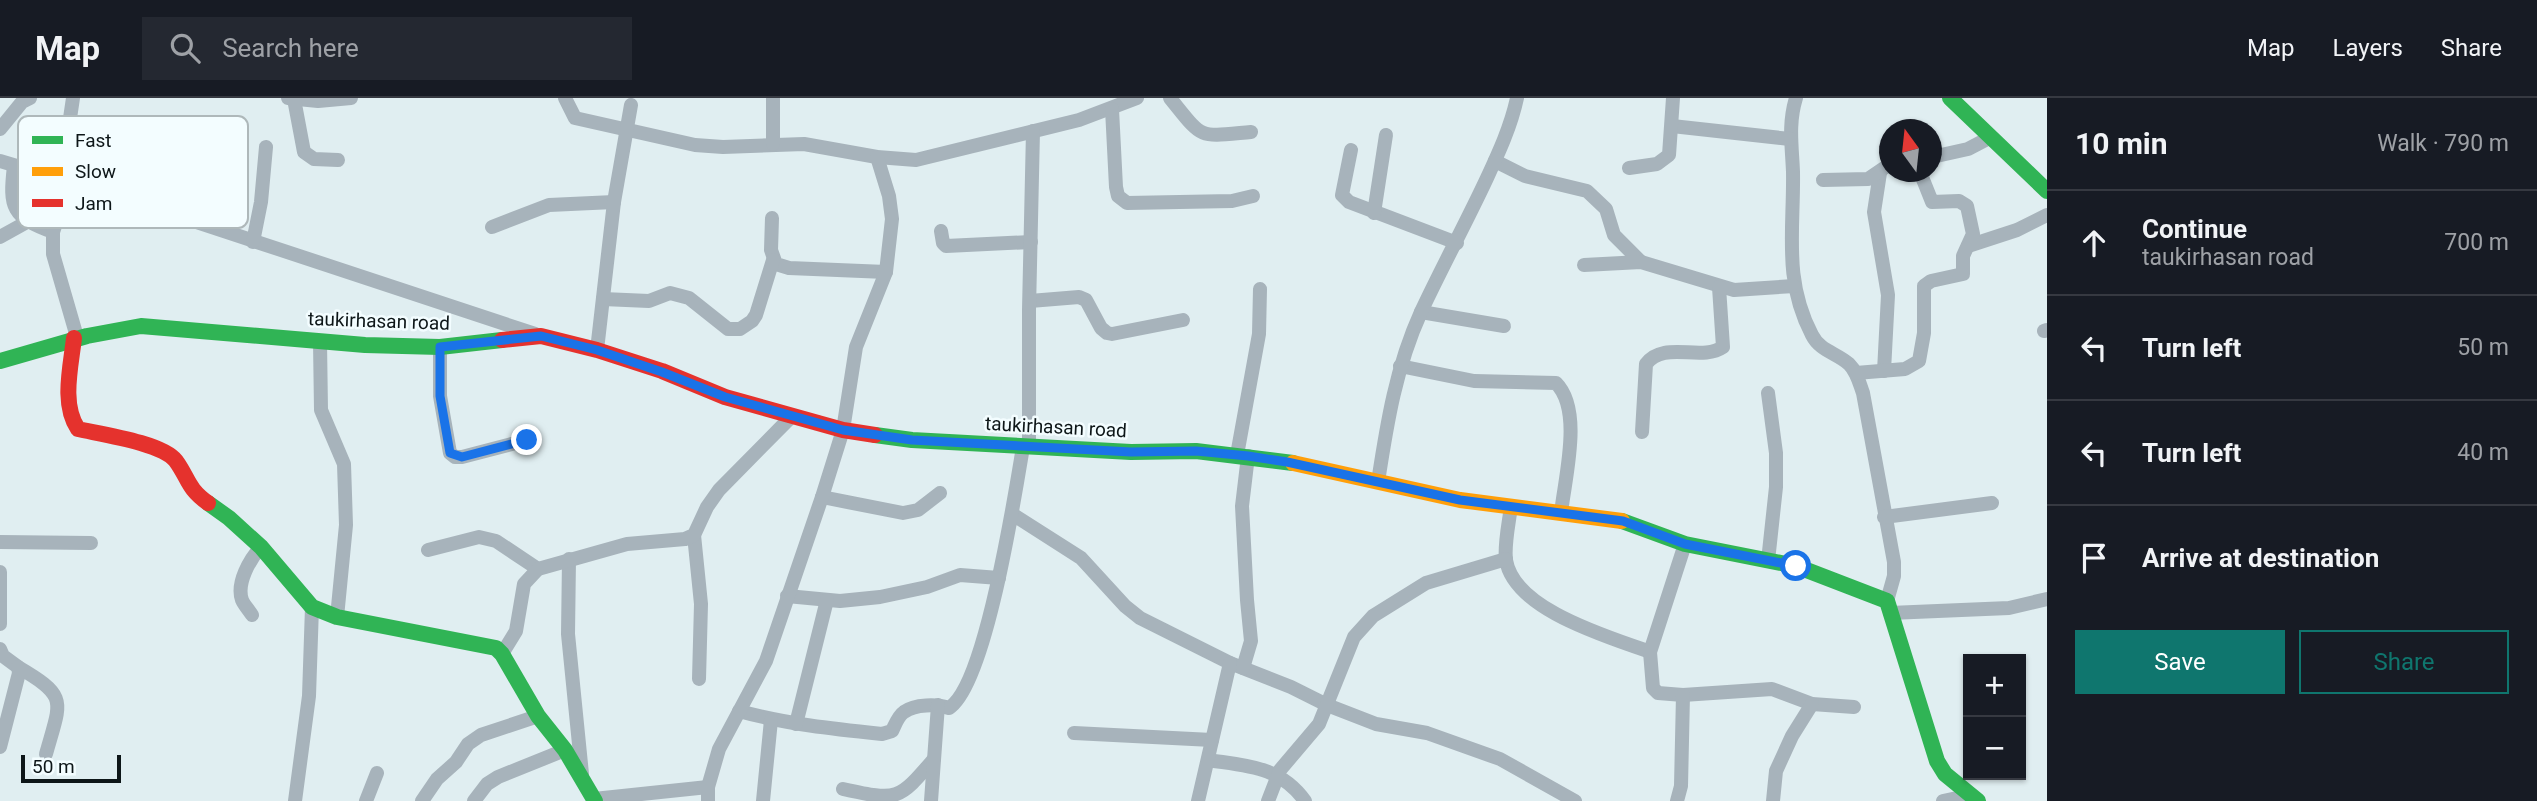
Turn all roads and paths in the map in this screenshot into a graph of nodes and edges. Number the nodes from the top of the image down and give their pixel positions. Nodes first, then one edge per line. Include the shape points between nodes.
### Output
1 (30, 98) edge
2 (73, 98) edge
3 (288, 98) edge
4 (351, 98) edge
5 (565, 98) edge
6 (773, 98) edge
7 (1137, 98) edge
8 (1170, 98) edge
9 (1517, 98) edge
10 (1673, 98) edge
11 (1796, 98) edge
12 (1950, 98) edge
13 (294, 99) edge
14 (1115, 104) edge
15 (631, 105) dead end
16 (71, 116) edge
17 (1672, 125) junction
18 (0, 129) edge
19 (625, 130) junction
20 (1034, 131) junction
21 (1251, 132) dead end
22 (1386, 135) dead end
23 (1991, 137) junction
24 (1790, 139) junction
25 (773, 144) junction
26 (266, 147) dead end
27 (1351, 150) dead end
28 (1942, 155) edge
29 (877, 157) junction
30 (338, 160) dead end
31 (1495, 161) junction
32 (7, 164) edge
33 (1629, 168) dead end
34 (1879, 173) edge
35 (1823, 180) dead end
36 (1882, 182) edge
37 (1924, 182) edge
38 (2047, 191) edge
39 (1253, 196) dead end
40 (614, 202) junction
41 (18, 210) edge
42 (1374, 213) junction
43 (2047, 215) edge
44 (772, 218) dead end
45 (18, 227) edge
46 (492, 227) dead end
47 (43, 228) edge
48 (54, 228) edge
49 (212, 228) edge
50 (941, 231) dead end
51 (53, 232) junction
52 (0, 237) edge
53 (253, 242) junction
54 (1031, 242) junction
55 (1457, 243) junction
56 (1968, 246) junction
57 (773, 260) junction
58 (1642, 262) junction
59 (1584, 265) dead end
60 (886, 272) junction
61 (1794, 286) junction
62 (1719, 287) junction
63 (1260, 289) dead end
64 (603, 299) junction
65 (1030, 300) junction
66 (1421, 312) junction
67 (1183, 320) dead end
68 (1504, 326) dead end
69 (541, 336) junction
70 (75, 338) junction
71 (320, 342) junction
72 (440, 347) junction
73 (597, 350) junction
74 (0, 361) edge
75 (1399, 366) junction
76 (1884, 371) junction
77 (1856, 373) junction
78 (1768, 393) dead end
79 (791, 417) junction
80 (843, 430) junction
81 (1642, 432) dead end
82 (527, 440) dead end
83 (1026, 447) junction
84 (1242, 455) junction
85 (1378, 482) junction
86 (940, 493) dead end
87 (822, 497) junction
88 (1992, 503) dead end
89 (1511, 506) junction
90 (1561, 513) junction
91 (1012, 514) junction
92 (1884, 517) junction
93 (694, 535) junction
94 (0, 542) edge
95 (91, 543) dead end
96 (1685, 544) junction
97 (261, 547) junction
98 (428, 550) dead end
99 (569, 559) junction
100 (1506, 559) junction
101 (1768, 561) junction
102 (538, 569) junction
103 (0, 572) edge
104 (999, 578) junction
105 (787, 596) junction
106 (2046, 596) edge
107 (827, 600) junction
108 (312, 607) junction
109 (1889, 607) junction
110 (252, 615) dead end
111 (337, 617) junction
112 (0, 624) edge
113 (0, 649) edge
114 (1650, 652) junction
115 (502, 654) junction
116 (1236, 665) junction
117 (18, 667) junction
118 (699, 679) dead end
119 (1683, 695) junction
120 (1812, 704) junction
121 (938, 705) junction
122 (1327, 705) junction
123 (1854, 707) dead end
124 (739, 711) junction
125 (538, 716) junction
126 (771, 720) junction
127 (796, 724) junction
128 (1074, 733) dead end
129 (1212, 740) junction
130 (0, 747) edge
131 (565, 750) junction
132 (47, 754) dead end
133 (933, 759) junction
134 (1208, 760) junction
135 (1281, 769) junction
136 (377, 773) dead end
137 (583, 779) junction
138 (843, 789) dead end
139 (708, 794) edge
140 (1975, 798) edge
141 (594, 800) edge
142 (295, 801) edge
143 (366, 801) edge
144 (422, 801) edge
145 (474, 801) edge
146 (763, 801) edge
147 (931, 801) edge
148 (1198, 801) edge
149 (1268, 801) edge
150 (1305, 801) edge
151 (1575, 801) edge
152 (1677, 801) edge
153 (1773, 801) edge
154 (1943, 801) edge

1 - 18 street
2 - 16 street
3 - 13 street
4 - 13 street
5 - 19 street via 575,118
6 - 25 street
7 - 14 street
8 - 21 street via 1202,134
9 - 31 street
10 - 17 street
11 - 24 street
12 - 23 street
13 - 30 street via 304,152 314,159
14 - 20 street via 1079,120
14 - 39 street via 1116,187 1122,200 1232,201
15 - 19 street
17 - 24 street
17 - 33 street via 1669,155 1664,160
19 - 25 street via 695,145
19 - 40 street
20 - 29 street via 916,160
20 - 54 street
22 - 42 street
23 - 28 street via 1968,149
23 - 38 street
24 - 61 street
25 - 29 street via 804,144
26 - 53 street
27 - 42 street via 1342,195
29 - 60 street via 892,219
31 - 55 street
31 - 58 street via 1525,176 1587,191 1606,209 1614,235
32 - 41 street
34 - 35 street via 1868,179
36 - 76 street via 1874,212 1888,295
37 - 56 street via 1932,202 1959,201 1968,206 1973,234
40 - 46 street via 549,205
40 - 64 street
42 - 55 street
43 - 56 street
44 - 57 street
45 - 52 street
47 - 51 street
48 - 51 street
49 - 53 street
50 - 54 street via 946,246
51 - 70 street via 53,254
53 - 69 street
54 - 65 street
55 - 66 street
56 - 76 street via 1963,274 1924,286 1919,361 1905,369
57 - 60 street via 789,268
57 - 64 street via 756,315 740,329 728,329 689,298 670,293 649,301
58 - 59 street
58 - 62 street
60 - 80 street via 853,355
61 - 62 street via 1752,291
61 - 77 street via 1816,342
62 - 81 street via 1723,347 1649,359
63 - 84 street via 1259,334
64 - 73 street
65 - 67 street via 1079,297 1086,300 1101,328 1112,334
65 - 83 street
66 - 68 street
66 - 75 street
69 - 72 street, taukirhasan road
69 - 73 street, taukirhasan road
70 - 71 street, taukirhasan road via 141,326
70 - 74 street, taukirhasan road
70 - 97 street via 69,407 72,423 78,429 167,453 190,488
71 - 72 street, taukirhasan road
71 - 111 street via 321,410 344,464 346,525
72 - 82 street via 440,396 450,453 462,457
73 - 79 street, taukirhasan road
75 - 85 street
75 - 90 street via 1474,381 1556,383 1569,407 1570,431
76 - 77 street
77 - 92 street
78 - 101 street via 1776,487
79 - 80 street, taukirhasan road
79 - 93 street via 719,490
80 - 83 street, taukirhasan road via 912,440
80 - 87 street
83 - 84 street, taukirhasan road
83 - 91 street
84 - 85 street, taukirhasan road
84 - 116 street via 1251,641
85 - 89 street, taukirhasan road
86 - 87 street via 918,510 903,513
87 - 105 street
88 - 92 street
89 - 90 street, taukirhasan road
89 - 100 street
90 - 96 street, taukirhasan road via 1623,521
91 - 104 street
91 - 116 street via 1081,558 1140,618
92 - 109 street via 1894,562
93 - 99 street via 627,544
93 - 118 street via 701,604
94 - 95 street
96 - 101 street, taukirhasan road
96 - 114 street
97 - 108 street
97 - 110 street via 247,562 241,591
98 - 102 street via 479,537 496,541
99 - 102 street
99 - 137 street via 568,634
100 - 114 street via 1517,584 1541,605
100 - 122 street via 1426,583 1373,616 1354,637
101 - 109 street, taukirhasan road via 1796,566
102 - 115 street via 524,584 516,631
103 - 112 street
104 - 107 street via 960,575 880,597
104 - 121 street via 968,680 953,705
105 - 107 street
105 - 124 street via 765,661
106 - 109 street via 2009,608
107 - 127 street
108 - 111 street
108 - 142 street via 309,696
109 - 140 street via 1937,761 1945,774
111 - 115 street via 485,645
113 - 117 street
114 - 119 street via 1653,688 1658,693
115 - 125 street
116 - 122 street
116 - 129 street
117 - 130 street
117 - 132 street via 47,684 56,696 57,713
119 - 120 street via 1772,689
119 - 152 street
120 - 123 street
120 - 153 street via 1776,771
121 - 127 street via 907,709 892,731 882,734
121 - 133 street
122 - 135 street via 1319,724
122 - 151 street via 1376,724 1427,733 1500,759
124 - 126 street
124 - 139 street via 719,749
125 - 131 street
125 - 144 street via 481,735 468,744
126 - 127 street
126 - 146 street
128 - 129 street
129 - 134 street
131 - 137 street
131 - 145 street via 498,776
133 - 138 street via 911,788 892,797 881,799
133 - 147 street
134 - 135 street
134 - 148 street
135 - 149 street
135 - 150 street
136 - 143 street
137 - 141 street
139 - 141 street
140 - 154 street

